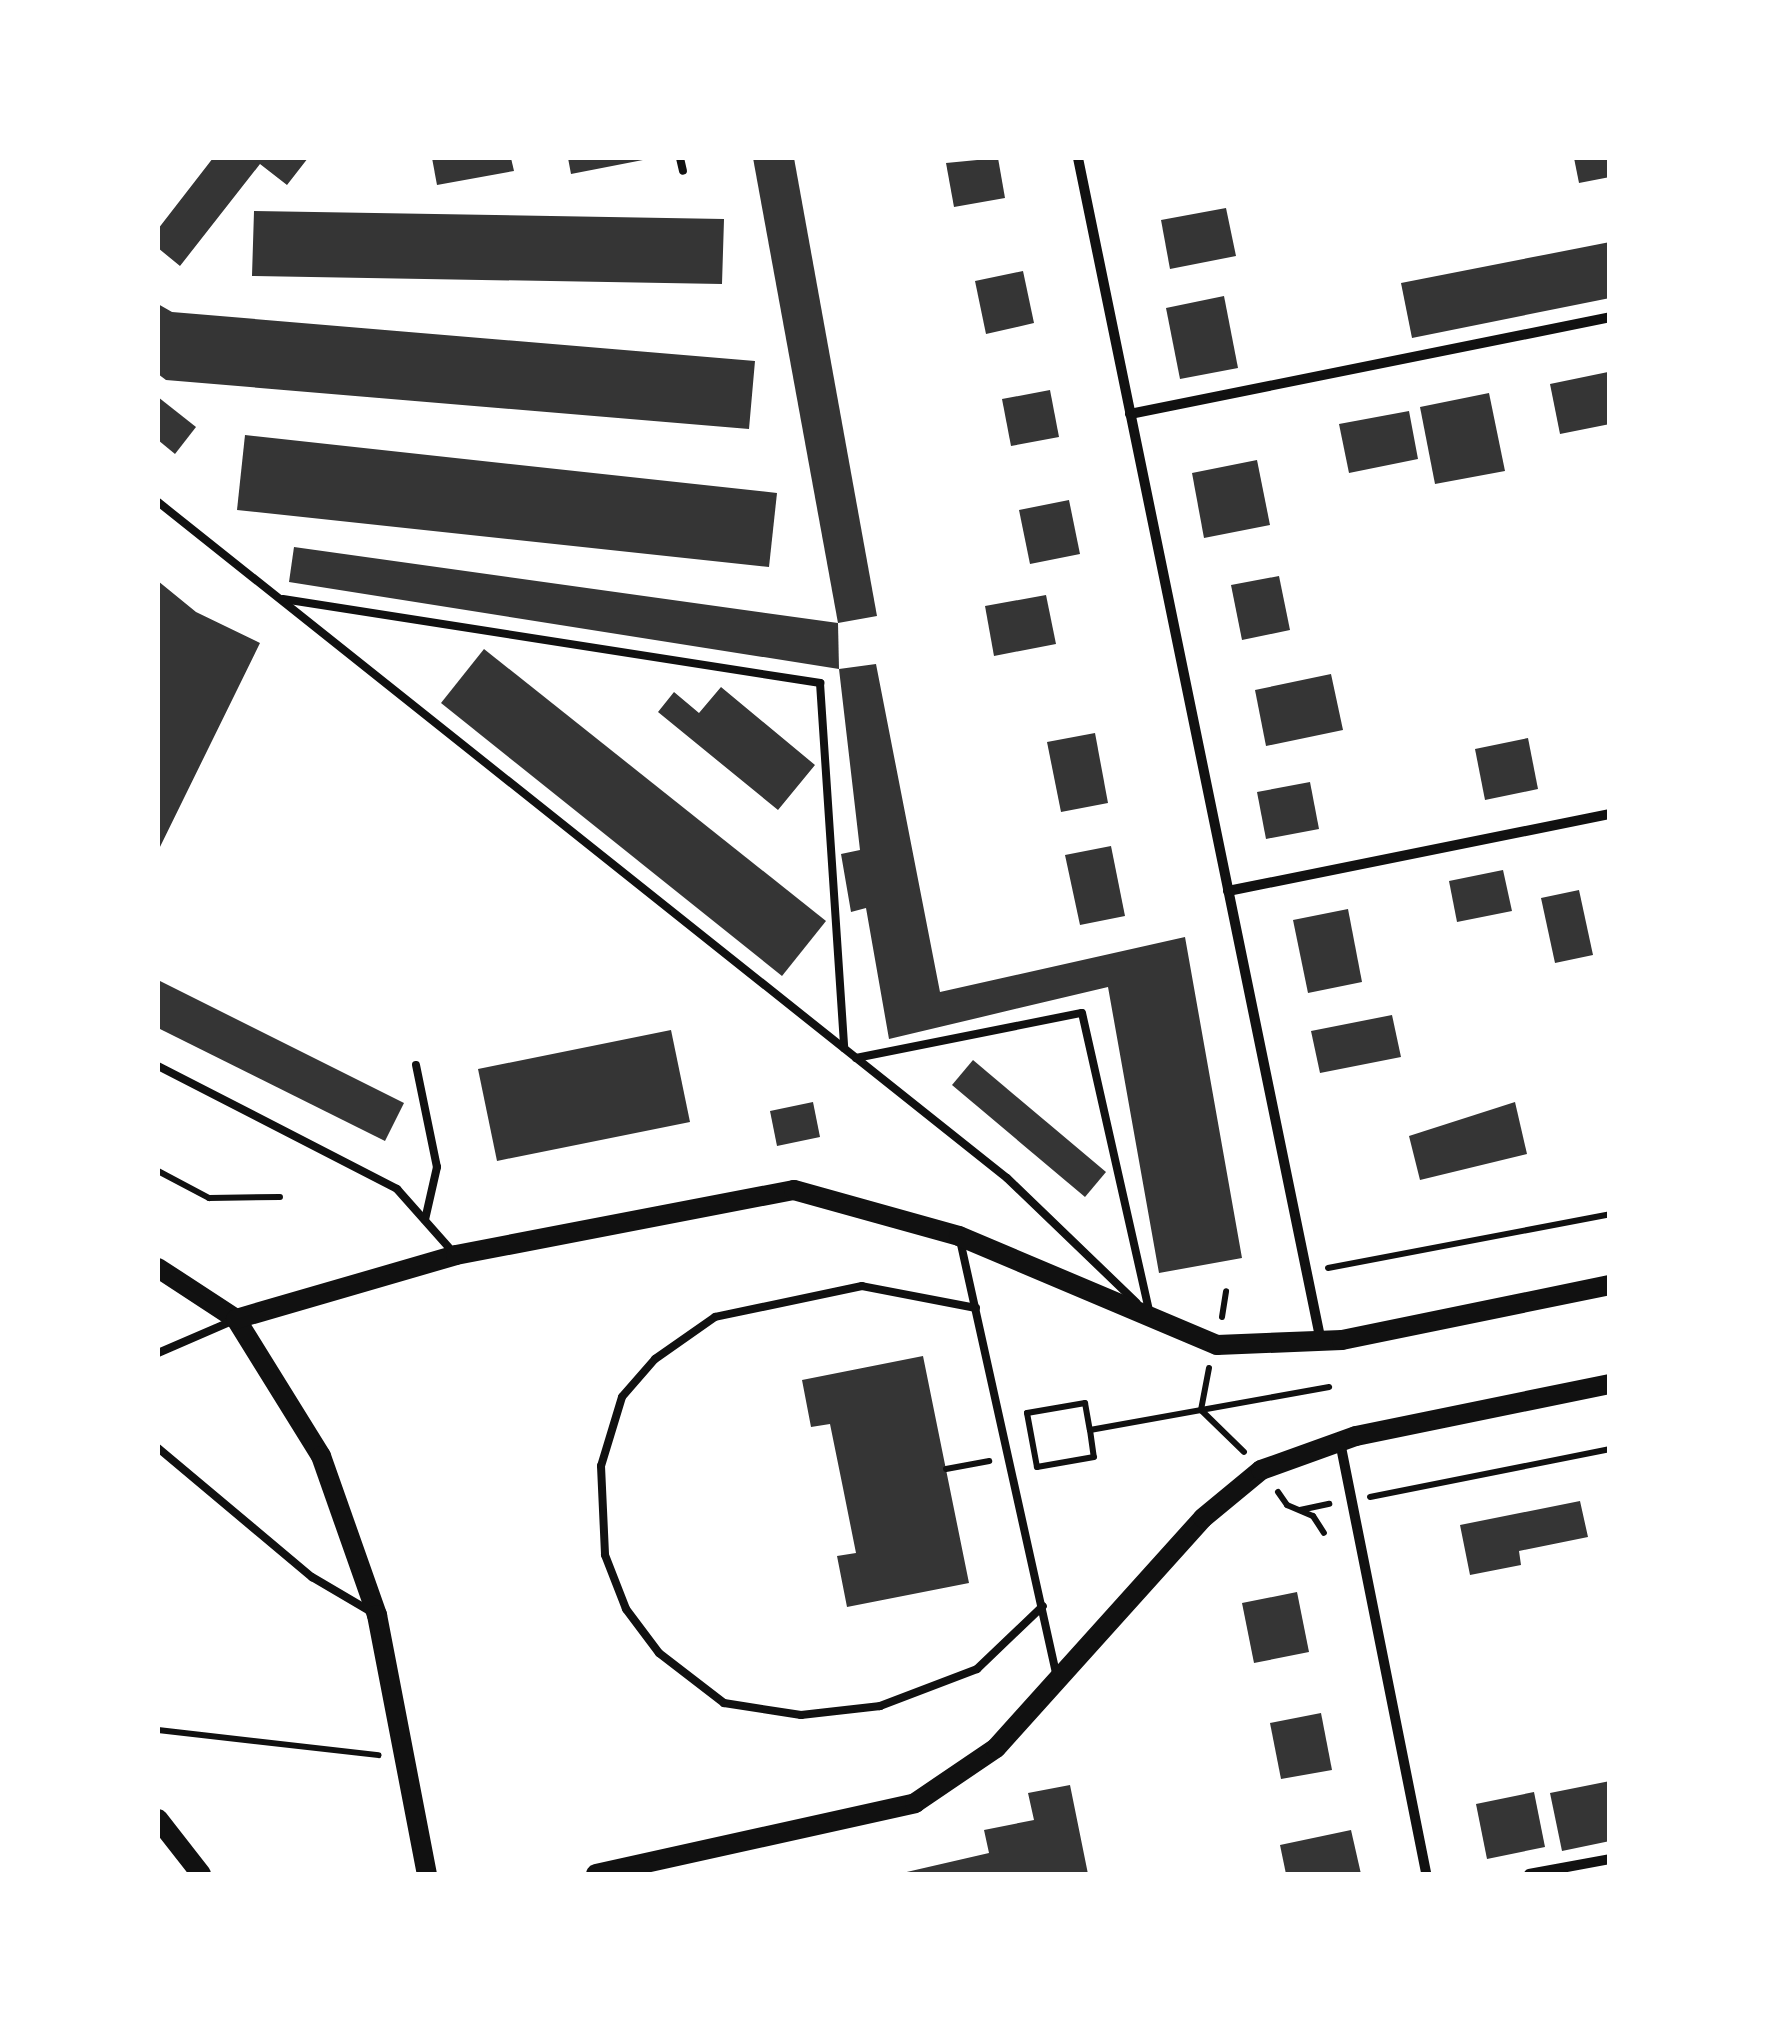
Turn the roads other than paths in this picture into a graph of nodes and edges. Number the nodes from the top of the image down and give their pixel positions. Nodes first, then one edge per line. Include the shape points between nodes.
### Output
1 (680, 158) edge
2 (1078, 158) edge
3 (683, 171) dead end
4 (1610, 316) edge
5 (1130, 414) junction
6 (158, 502) edge
7 (278, 599) junction
8 (1610, 814) edge
9 (1228, 892) junction
10 (844, 1048) junction
11 (856, 1058) junction
12 (158, 1066) edge
13 (416, 1066) dead end
14 (425, 1220) junction
15 (959, 1236) junction
16 (456, 1255) junction
17 (158, 1268) edge
18 (1610, 1284) edge
19 (976, 1308) junction
20 (1150, 1316) junction
21 (236, 1319) junction
22 (1321, 1342) junction
23 (158, 1353) edge
24 (1610, 1384) edge
25 (1340, 1440) junction
26 (158, 1448) edge
27 (1043, 1606) junction
28 (376, 1615) junction
29 (1059, 1684) junction
30 (158, 1819) edge
31 (1610, 1859) edge
32 (200, 1874) edge
33 (426, 1874) edge
34 (596, 1874) edge
35 (1426, 1874) edge
36 (1529, 1874) edge

1 - 3 lane
2 - 5 street
4 - 5 street
5 - 9 street
6 - 7 lane
7 - 10 lane
7 - 10 lane via 820,684
8 - 9 street
9 - 22 street
10 - 11 lane
11 - 20 lane via 1007,1178
11 - 20 lane via 1082,1013
12 - 14 lane via 398,1189
13 - 14 lane via 436,1167
14 - 16 lane
15 - 16 main road via 794,1190
15 - 19 lane
15 - 20 main road
16 - 21 main road
17 - 21 main road
18 - 22 main road
19 - 27 lane
19 - 27 lane via 862,1286 715,1317 655,1360 622,1397 600,1466 605,1555 626,1608 659,1654 724,1703 801,1715 880,1706 977,1669
20 - 22 main road via 1217,1345
21 - 23 lane
21 - 28 main road via 321,1456
24 - 25 main road
25 - 29 main road via 1261,1470 1204,1518
25 - 35 street
26 - 28 lane via 312,1577
27 - 29 lane
28 - 33 main road
29 - 34 main road via 996,1748 915,1802
30 - 32 main road
31 - 36 street

